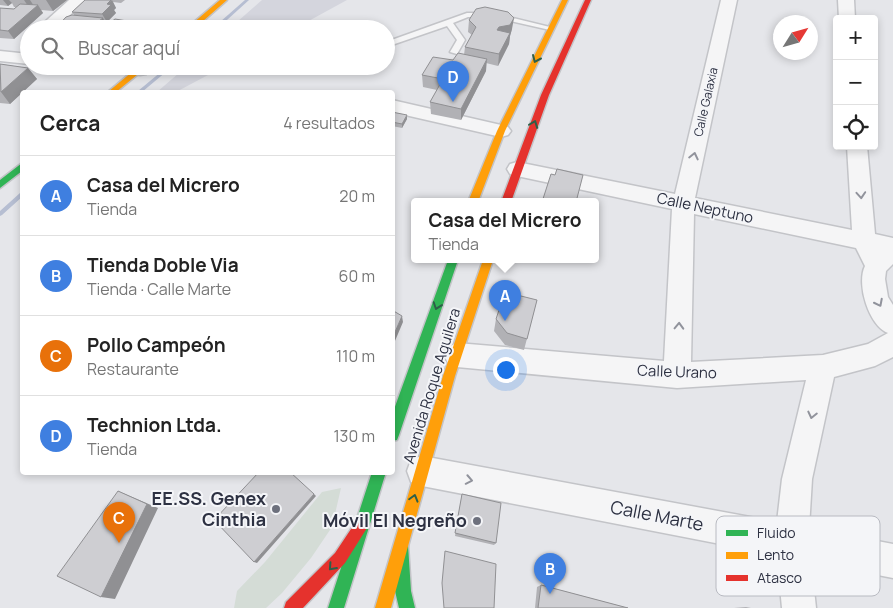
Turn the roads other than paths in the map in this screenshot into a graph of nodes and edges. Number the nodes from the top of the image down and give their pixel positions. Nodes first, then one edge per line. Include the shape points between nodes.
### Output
1 (78, 0) edge
2 (224, 0) edge
3 (565, 0) edge
4 (588, 0) edge
5 (729, 0) edge
6 (846, 0) edge
7 (847, 15) edge
8 (55, 20) edge
9 (200, 20) edge
10 (448, 22) junction
11 (550, 28) junction
12 (395, 42) edge
13 (454, 52) dead end
14 (558, 66) junction
15 (133, 75) edge
16 (114, 90) edge
17 (395, 107) edge
18 (506, 129) junction
19 (857, 150) edge
20 (513, 163) junction
21 (20, 168) edge
22 (0, 185) edge
23 (475, 198) edge
24 (507, 198) edge
25 (683, 204) junction
26 (864, 240) junction
27 (893, 247) edge
28 (884, 259) edge
29 (452, 263) edge
30 (487, 263) edge
31 (893, 324) edge
32 (893, 343) edge
33 (457, 355) junction
34 (823, 367) junction
35 (677, 375) junction
36 (395, 426) edge
37 (422, 470) junction
38 (379, 475) edge
39 (792, 516) edge
40 (716, 527) edge
41 (360, 528) junction
42 (401, 545) junction
43 (880, 559) edge
44 (893, 561) edge
45 (292, 608) edge
46 (336, 608) edge
47 (383, 608) edge
48 (407, 608) edge

1 - 8 street
2 - 9 main road
3 - 11 main road
4 - 14 main road
25 -> 5 street, Calle Galaxia
6 - 7 street
10 - 11 lane via 467,15 493,15
10 - 12 lane
10 - 13 lane via 461,40
11 - 14 main road via 566,35 556,58
11 -> 18 main road
20 -> 14 main road
15 - 16 main road
17 - 18 street
18 - 23 main road
19 -> 26 street
20 - 24 main road
20 - 25 street, Calle Neptuno
21 - 22 main road
25 - 26 street, Calle Neptuno
35 -> 25 street, Calle Galaxia
26 - 27 street, Calle Neptuno
26 - 28 street
28 -> 31 street via 872,279 875,296
29 -> 36 main road, Avenida Roque Aguilera
30 - 33 main road, Avenida Roque Aguilera
32 - 34 street, Calle Urano via 875,354
33 - 35 street, Calle Urano
33 - 37 main road, Avenida Roque Aguilera
34 - 35 street, Calle Urano
34 -> 39 street via 797,479
37 -> 40 street, Calle Marte
42 -> 37 main road, Avenida Roque Aguilera
38 - 41 main road
41 -> 45 main road via 340,558
41 - 46 main road
42 - 47 main road, Avenida Roque Aguilera
42 - 48 main road
43 - 44 street, Calle Marte

